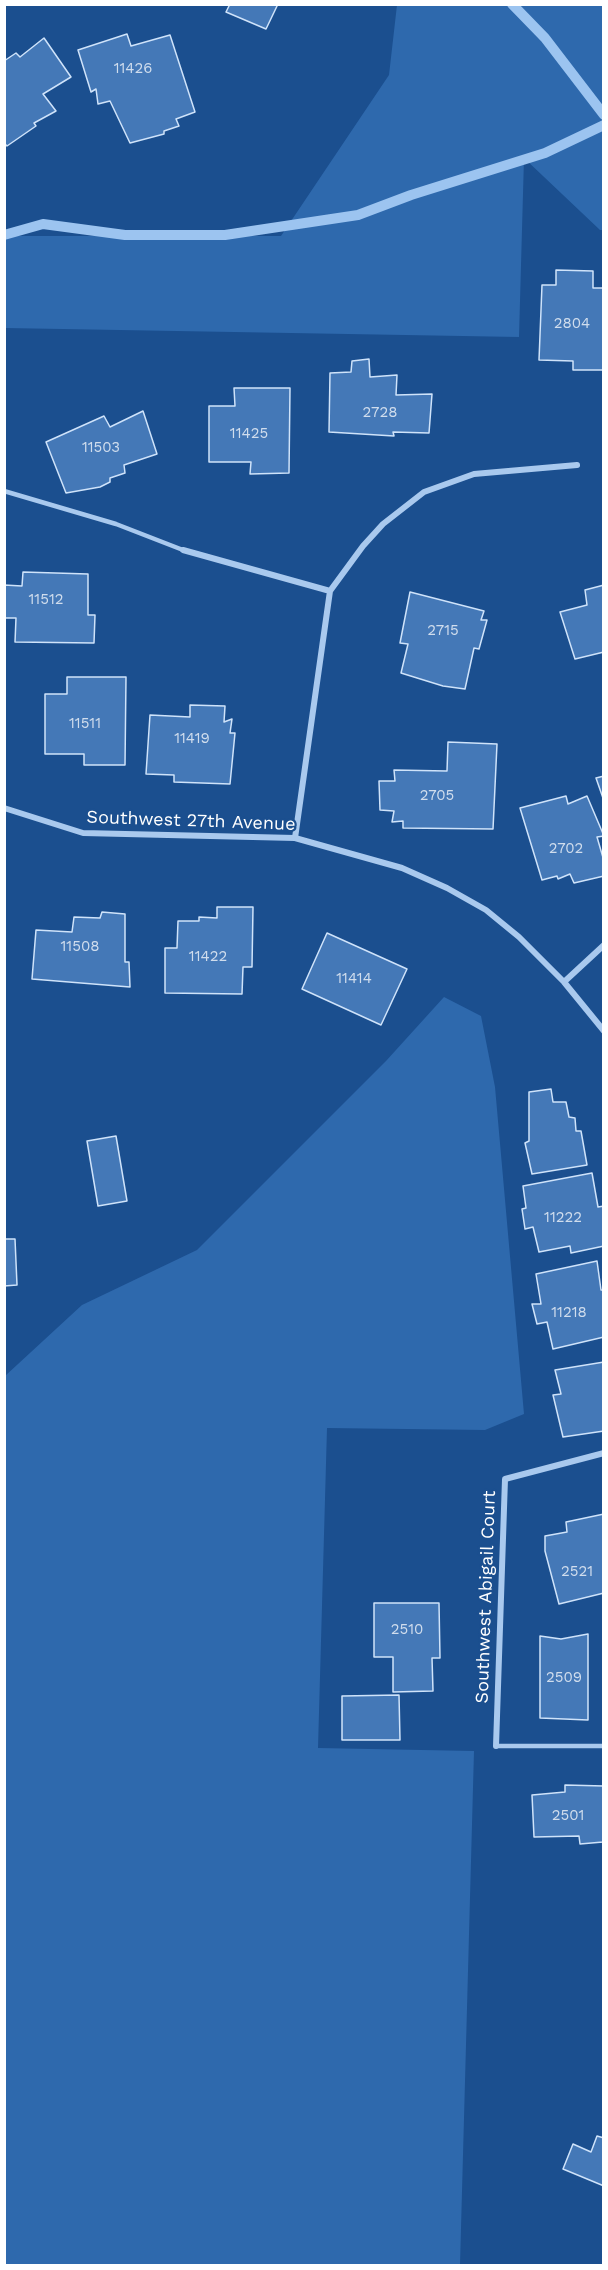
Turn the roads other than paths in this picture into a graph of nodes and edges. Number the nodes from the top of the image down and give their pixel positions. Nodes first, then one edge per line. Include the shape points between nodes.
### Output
1 (578, 465) dead end
2 (4, 490) edge
3 (183, 550) joint
4 (330, 591) junction
5 (4, 808) edge
6 (295, 838) junction
7 (603, 945) edge
8 (564, 982) junction
9 (603, 1031) edge
10 (603, 1453) edge
11 (496, 1746) joint
12 (603, 1746) edge

1 - 4 street via 474,474 424,492 383,524
2 - 3 lane via 116,524
3 - 4 street
4 - 6 street
5 - 6 street, Southwest 27th Avenue via 83,833
6 - 8 street, Southwest 27th Avenue via 402,868 447,888 494,917
7 - 8 street
8 - 9 street, Southwest 27th Avenue
10 - 11 street, Southwest Abigail Court via 505,1479
11 - 12 lane

